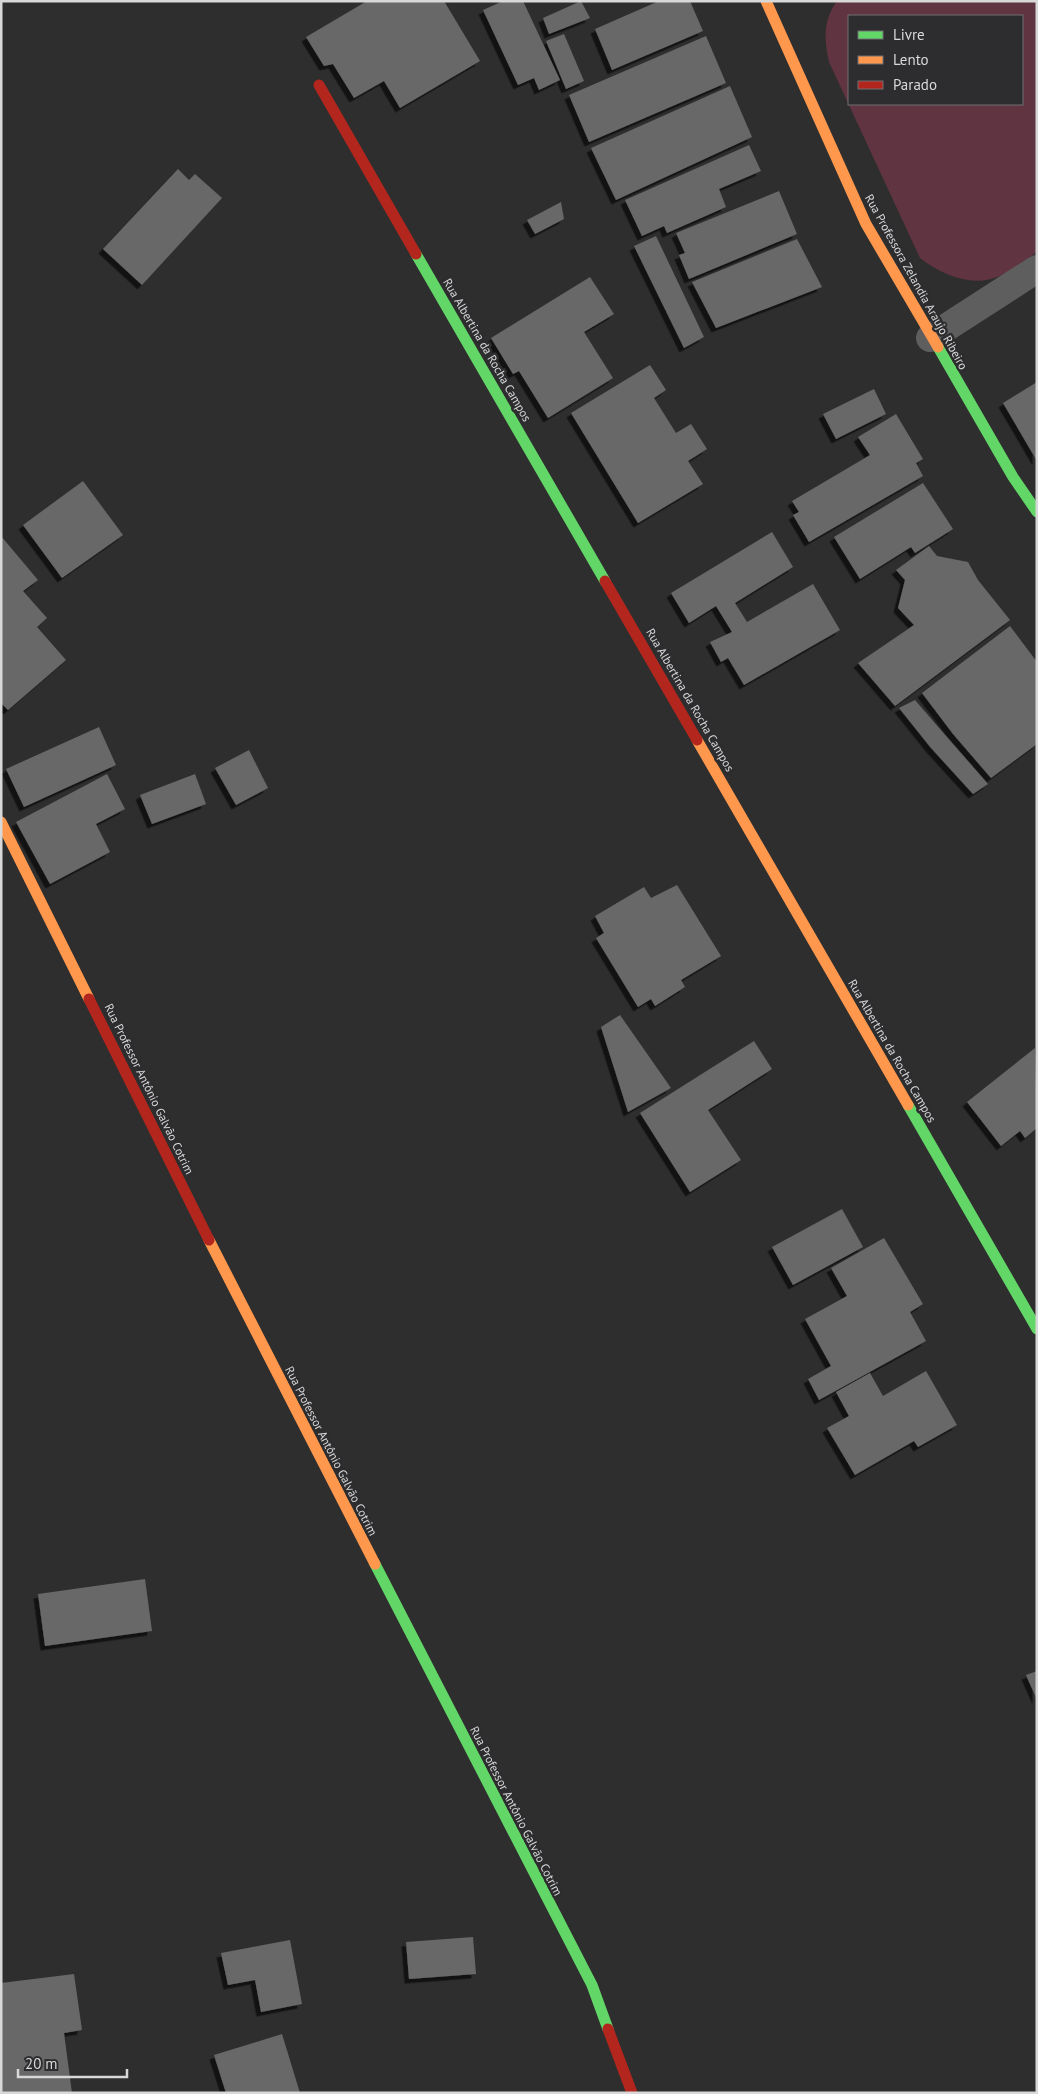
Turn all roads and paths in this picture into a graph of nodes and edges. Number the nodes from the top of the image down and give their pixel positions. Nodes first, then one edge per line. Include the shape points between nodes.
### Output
1 (766, 1) edge
2 (318, 85) dead end
3 (1037, 269) edge
4 (930, 338) junction
5 (1037, 512) edge
6 (1, 822) edge
7 (1037, 1329) edge
8 (632, 2093) edge

1 - 4 street, Rua Professora Zelandia Araujo Ribeiro via 866,224
2 - 7 street, Rua Albertina da Rocha Campos
3 - 4 street
4 - 5 street, Rua Professora Zelandia Araujo Ribeiro
6 - 8 street, Rua Professor Antônio Galvão Cotrim via 238,1299 592,1985

